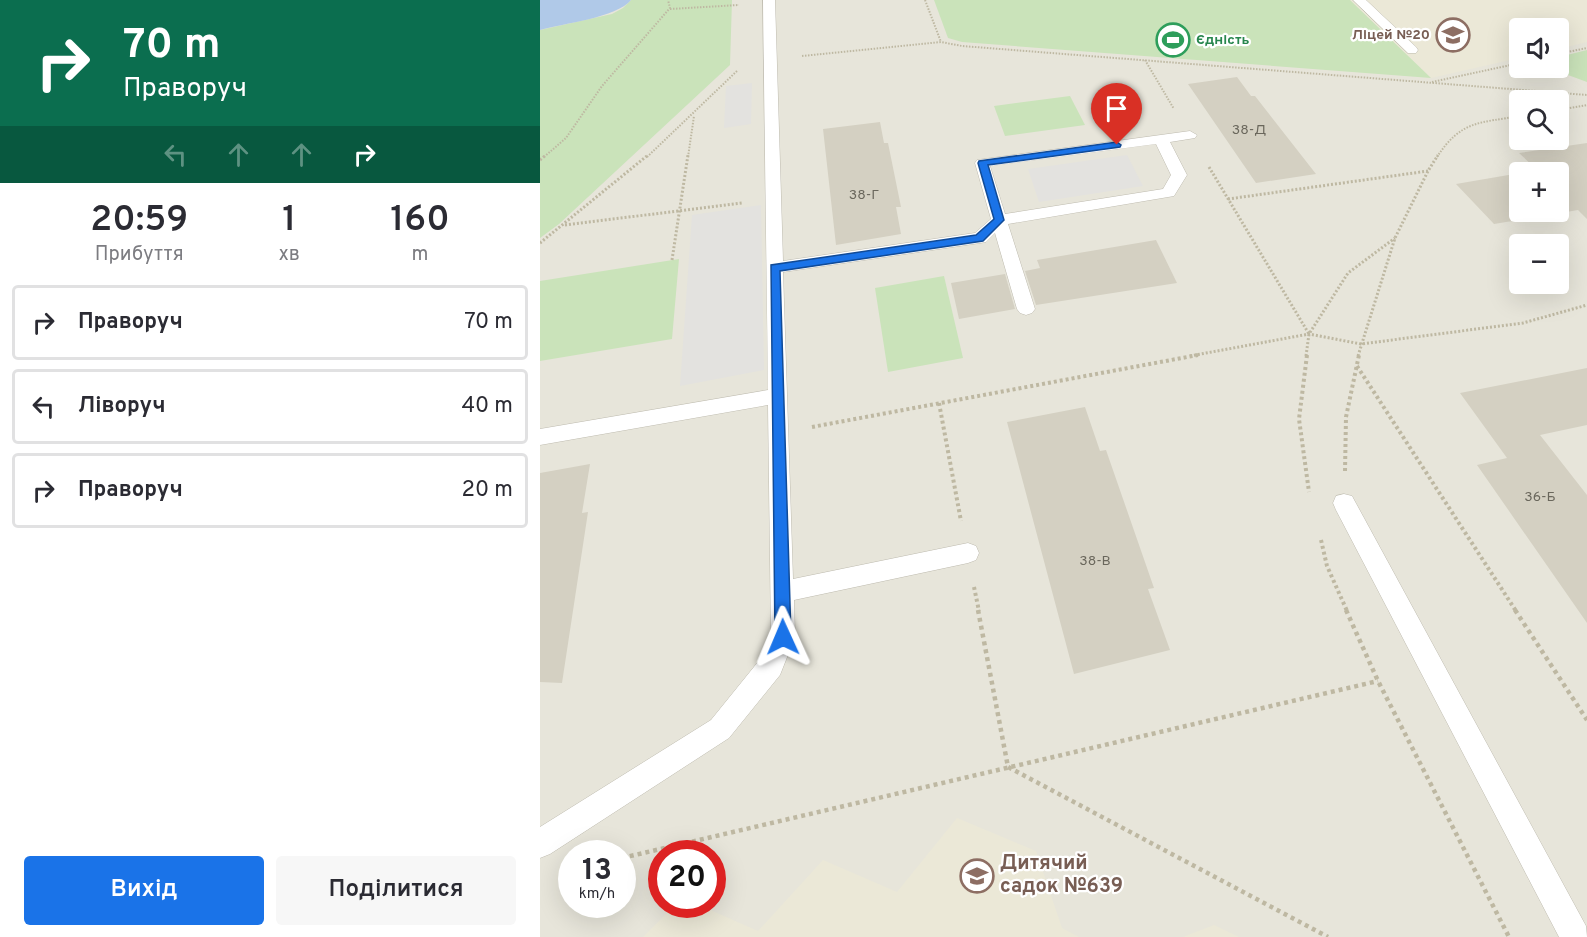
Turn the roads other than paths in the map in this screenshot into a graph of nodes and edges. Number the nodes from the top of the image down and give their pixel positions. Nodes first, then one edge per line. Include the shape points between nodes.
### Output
1 (769, 0) edge
2 (1359, 0) edge
3 (1412, 50) dead end
4 (1190, 135) road end
5 (1161, 139) junction
6 (999, 220) junction
7 (775, 268) junction
8 (1026, 309) dead end
9 (777, 396) junction
10 (540, 437) edge
11 (1344, 503) road end
12 (968, 553) road end
13 (782, 592) junction
14 (540, 844) edge
15 (1575, 937) edge

1 - 7 lane
2 - 3 lane
4 - 5 lane
5 - 6 lane via 1179,175 1168,193
5 - 6 lane via 982,163
6 - 7 lane via 980,238
6 - 8 lane
7 - 9 lane
9 - 10 lane
9 - 13 lane
11 - 15 lane
12 - 13 lane
13 - 14 lane via 783,637 771,666 720,729

